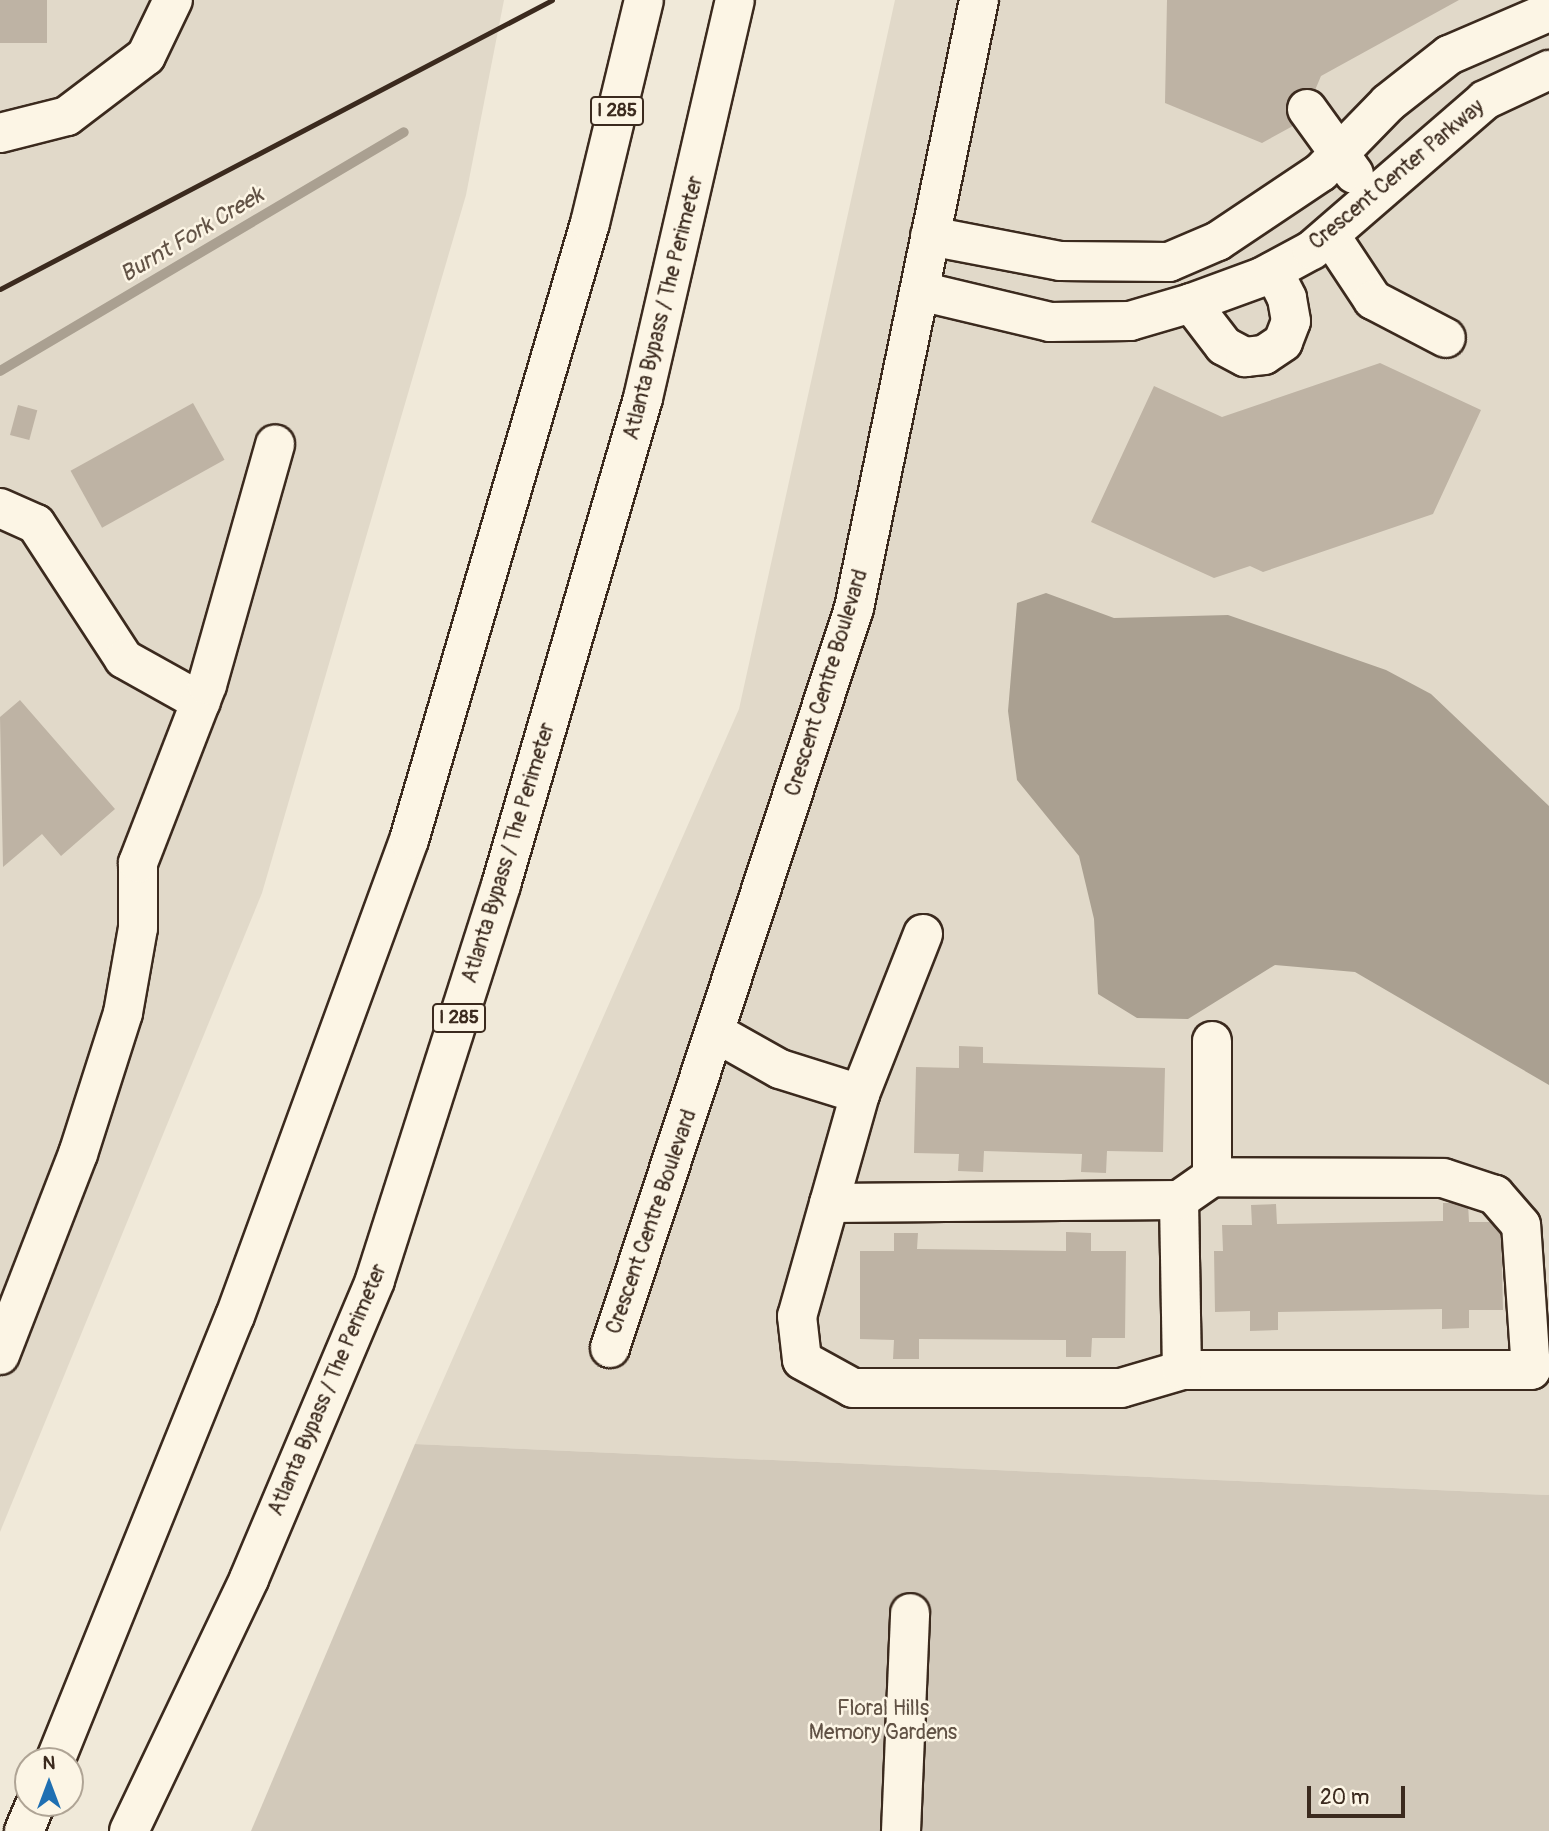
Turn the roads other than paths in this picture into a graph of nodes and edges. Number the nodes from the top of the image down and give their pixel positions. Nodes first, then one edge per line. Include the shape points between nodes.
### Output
1 (173, 0) edge
2 (644, 0) edge
3 (735, 0) edge
4 (979, 0) edge
5 (1549, 12) edge
6 (1549, 70) edge
7 (1307, 109) dead end
8 (0, 133) edge
9 (1339, 155) junction
10 (1373, 197) junction
11 (1330, 235) junction
12 (930, 236) junction
13 (1273, 271) junction
14 (920, 291) junction
15 (1191, 303) junction
16 (1447, 338) dead end
17 (275, 444) dead end
18 (0, 508) edge
19 (201, 702) junction
20 (923, 933) dead end
21 (716, 1033) junction
22 (1212, 1041) dead end
23 (860, 1094) junction
24 (1212, 1177) junction
25 (1179, 1199) junction
26 (829, 1203) junction
27 (610, 1348) dead end
28 (0, 1355) edge
29 (1182, 1370) junction
30 (910, 1613) dead end
31 (61, 1747) edge
32 (129, 1831) edge
33 (901, 1831) edge

1 - 8 main road via 146,56 67,116
2 - 31 main road, I 285 via 590,223 409,840 236,1316
3 - 32 main road, Atlanta Bypass / The Perimeter / I 285 via 643,398 501,885 376,1280 249,1579
4 - 12 main road, Crescent Centre Boulevard
5 - 9 main road via 1449,55 1388,103
6 - 10 main road, Crescent Center Parkway via 1485,100
7 - 9 main road
9 - 10 main road
9 - 12 main road via 1218,241 1169,262 1060,261
10 - 11 main road, Crescent Center Parkway
11 - 13 main road, Crescent Center Parkway
11 - 16 main road via 1373,300
12 - 14 main road, Crescent Centre Boulevard
13 - 15 main road, Crescent Center Parkway
13 - 15 main road via 1287,298 1291,321 1283,342 1264,355 1245,357 1224,346
14 - 15 main road, Crescent Center Parkway via 1050,322 1130,321
14 - 21 main road, Crescent Centre Boulevard via 854,608
17 - 19 main road
18 - 19 main road via 36,524 124,659
19 - 28 main road via 138,863 138,928 123,1013 78,1154
20 - 23 main road
21 - 23 main road via 780,1069
21 - 27 main road, Crescent Centre Boulevard
22 - 24 main road
23 - 26 main road
24 - 25 main road
24 - 29 main road via 1443,1178 1495,1195 1521,1225 1531,1370
25 - 26 main road
25 - 29 main road
26 - 29 main road via 797,1316 802,1360 853,1388 1121,1388
30 - 33 main road

